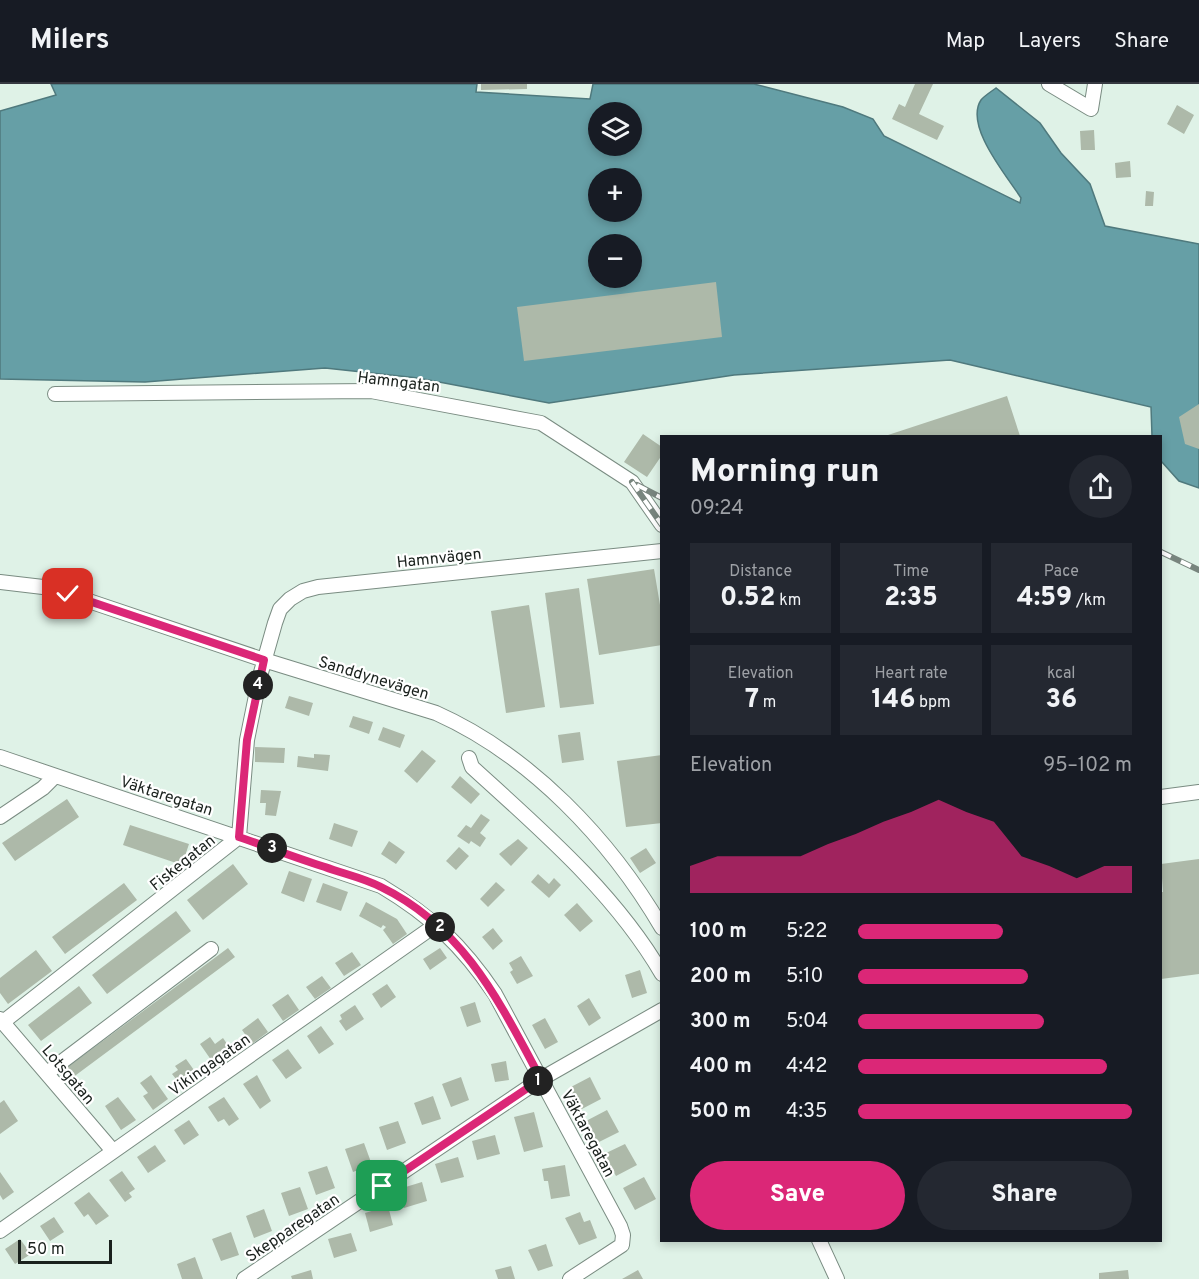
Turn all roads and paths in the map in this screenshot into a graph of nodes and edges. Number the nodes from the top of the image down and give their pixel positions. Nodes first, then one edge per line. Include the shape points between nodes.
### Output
1 (1049, 84) edge
2 (1095, 84) edge
3 (55, 394) dead end
4 (660, 522) edge
5 (660, 551) edge
6 (0, 582) edge
7 (264, 660) junction
8 (0, 757) edge
9 (469, 758) dead end
10 (55, 776) junction
11 (1199, 792) edge
12 (1162, 796) edge
13 (0, 818) edge
14 (239, 837) junction
15 (657, 909) edge
16 (437, 924) junction
17 (211, 949) dead end
18 (660, 971) edge
19 (660, 1011) edge
20 (2, 1020) edge
21 (47, 1073) junction
22 (541, 1079) junction
23 (113, 1152) junction
24 (0, 1231) edge
25 (820, 1242) edge
26 (244, 1279) edge
27 (570, 1279) edge
28 (837, 1279) edge

1 - 2 street via 1091,109
3 - 4 street, Hamngatan via 371,391 463,406 541,423 632,482
5 - 7 street, Hamnvägen via 303,591 280,609
6 - 7 street, Sanddynevägen via 68,594
7 - 14 street, Fiskegatan via 247,740
7 - 15 street, Sanddynevägen via 436,713 483,737 576,816
8 - 10 street, Väktaregatan
9 - 18 street via 472,767 559,848 619,912
10 - 13 street
10 - 14 street, Väktaregatan
11 - 12 street
14 - 16 street, Väktaregatan via 381,886
14 - 20 street, Fiskegatan
16 - 22 street, Väktaregatan via 472,960 495,993
16 - 23 street, Vikingagatan
17 - 21 street
19 - 22 street, Skepparegatan
20 - 21 street, Lotsgatan
21 - 23 street, Lotsgatan
22 - 26 street, Skepparegatan
22 - 27 street, Väktaregatan via 623,1235 622,1245
23 - 24 street, Vikingagatan
25 - 28 street

